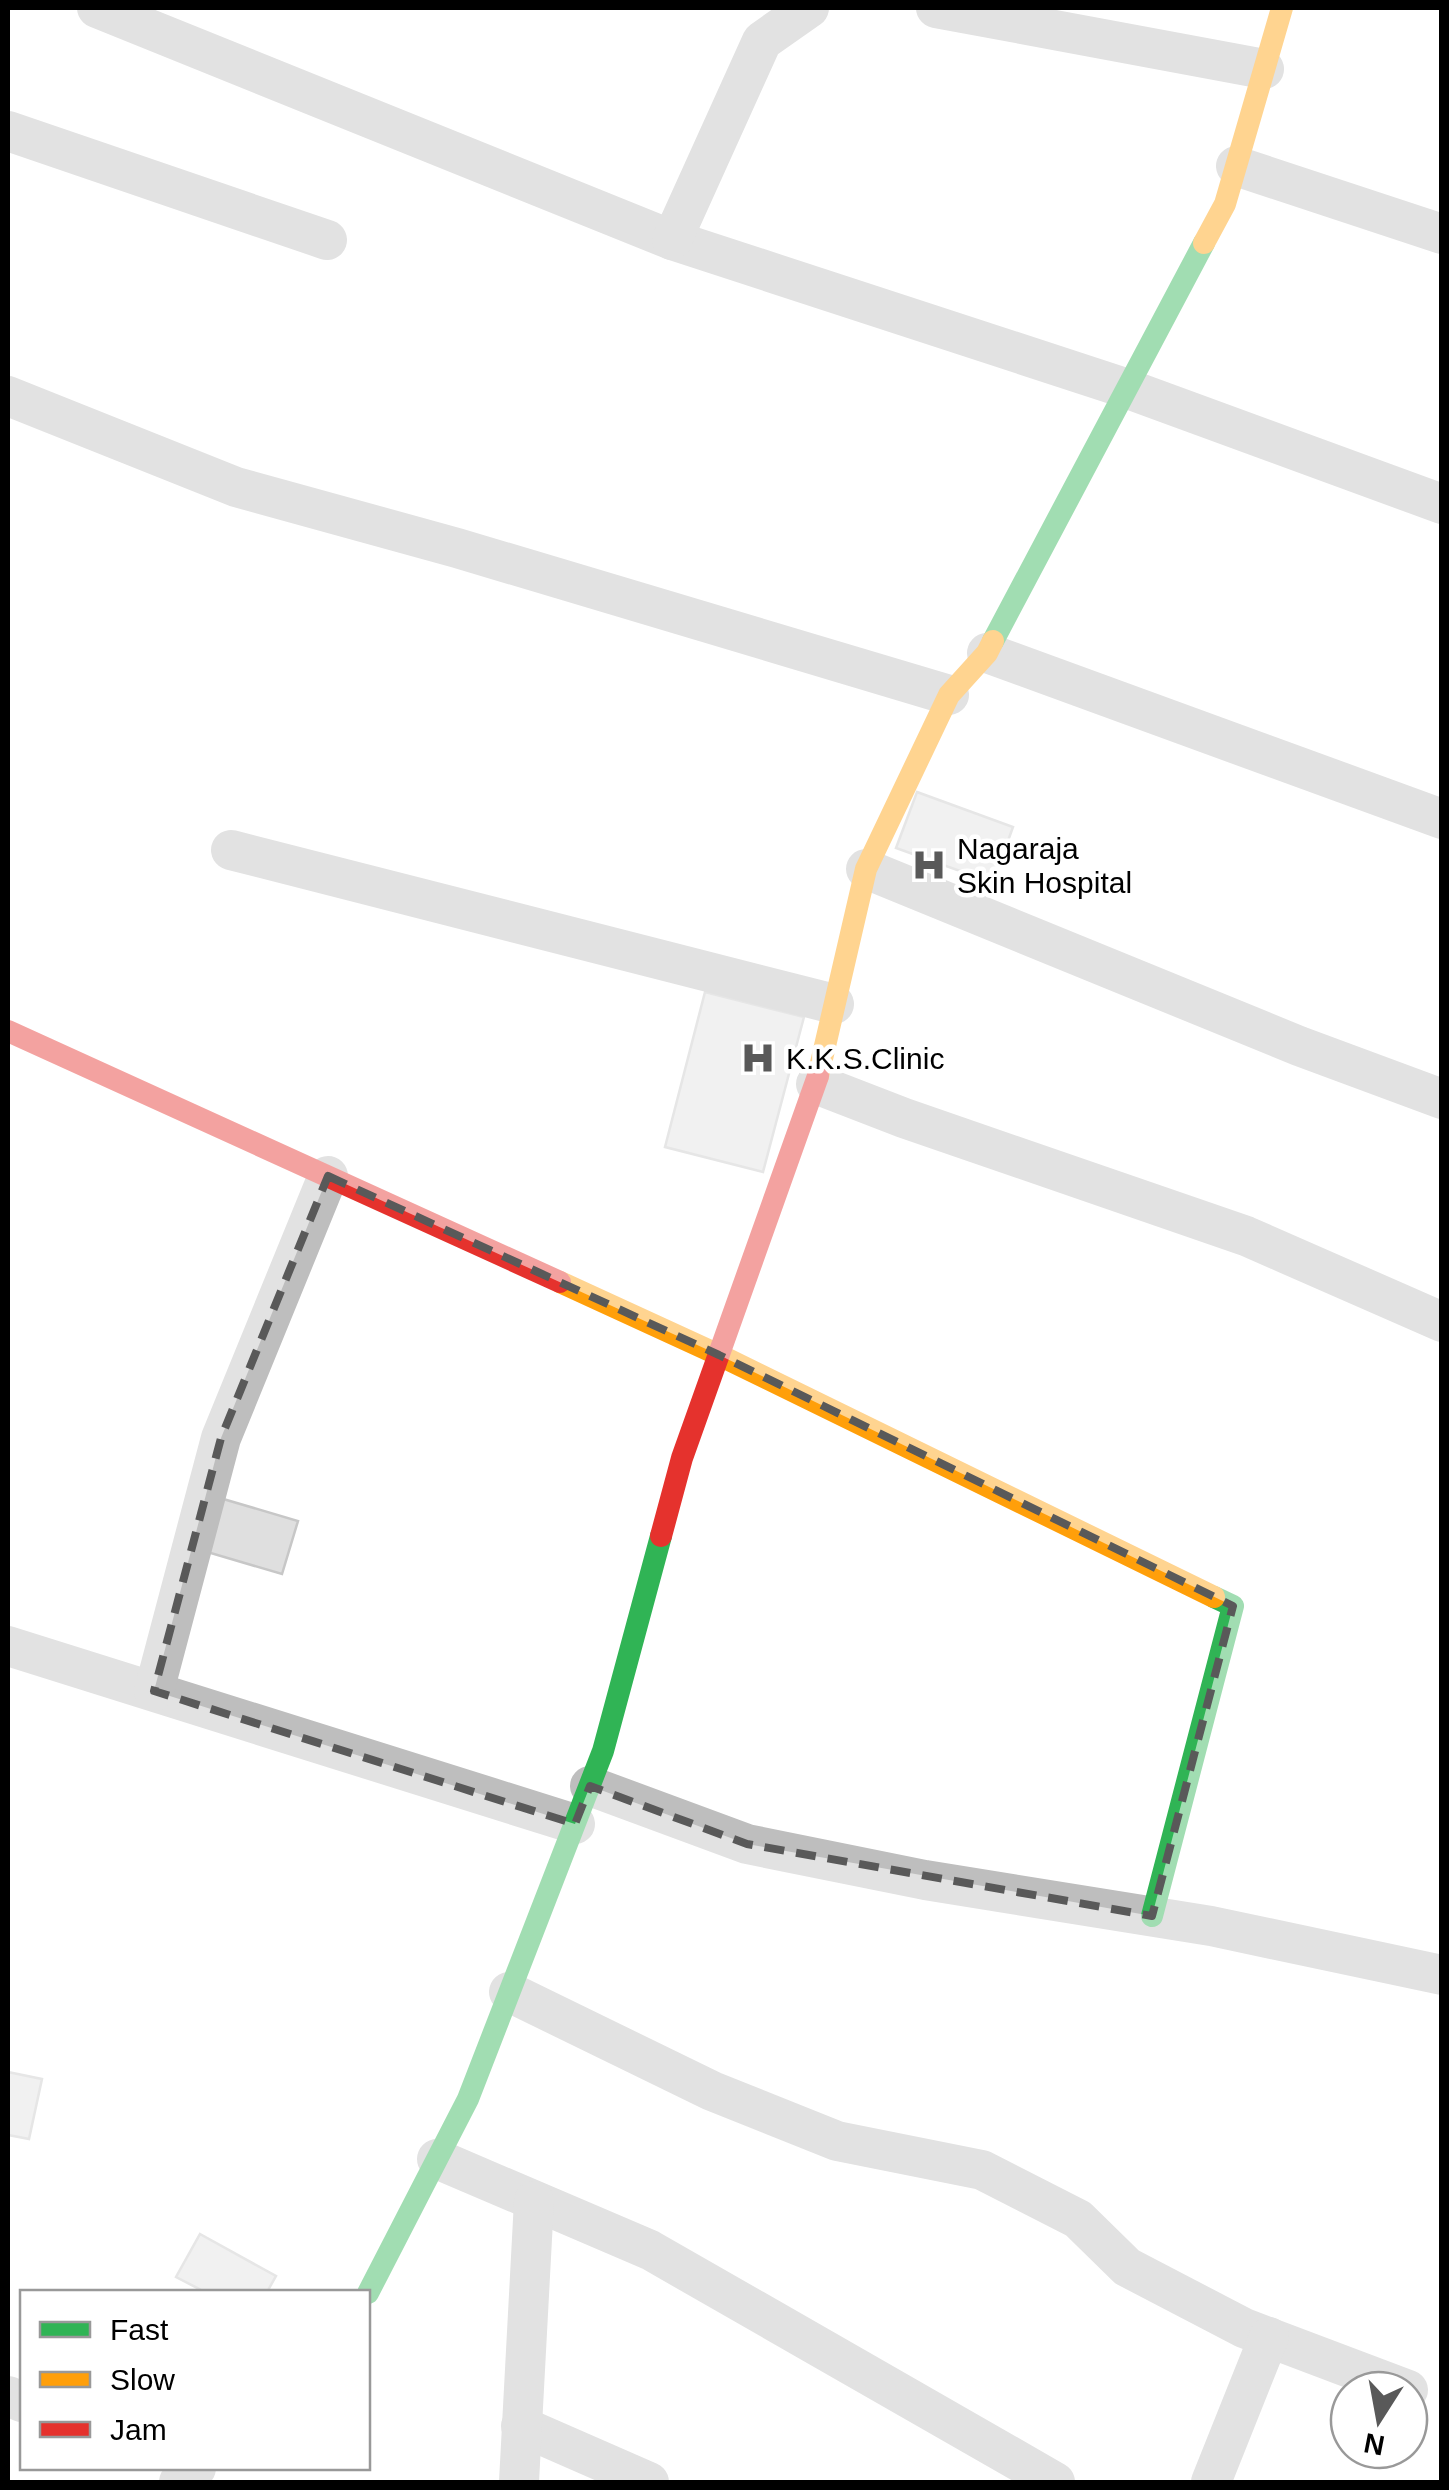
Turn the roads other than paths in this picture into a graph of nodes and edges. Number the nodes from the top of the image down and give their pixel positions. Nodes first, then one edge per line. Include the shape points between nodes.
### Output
1 (97, 8) edge
2 (809, 8) edge
3 (936, 8) edge
4 (1282, 8) edge
5 (1264, 69) junction
6 (8, 131) edge
7 (1236, 166) junction
8 (1442, 234) edge
9 (327, 240) dead end
10 (672, 240) junction
11 (1128, 389) junction
12 (8, 396) edge
13 (1442, 504) edge
14 (987, 653) junction
15 (949, 695) junction
16 (1442, 820) edge
17 (231, 850) dead end
18 (866, 869) junction
19 (834, 1004) junction
20 (8, 1030) edge
21 (816, 1084) junction
22 (1442, 1099) edge
23 (328, 1176) junction
24 (1442, 1322) edge
25 (719, 1355) junction
26 (8, 1646) edge
27 (154, 1691) junction
28 (590, 1786) junction
29 (575, 1824) junction
30 (1152, 1916) junction
31 (1442, 1975) edge
32 (509, 1992) junction
33 (437, 2159) junction
34 (534, 2201) junction
35 (370, 2290) edge
36 (1269, 2337) junction
37 (1356, 2370) edge
38 (521, 2426) junction
39 (519, 2482) edge
40 (650, 2482) edge
41 (1055, 2482) edge
42 (1211, 2482) edge

1 - 10 street
2 - 10 street via 762,41
3 - 5 street
4 - 5 street
5 - 7 street
6 - 9 street
7 - 8 street
7 - 11 street via 1225,204
10 - 11 street
11 - 13 street
11 - 14 street
12 - 15 street via 236,487
14 - 15 street
14 - 16 street
15 - 18 street
17 - 19 street
18 - 19 street
18 - 22 street
19 - 21 street
20 - 23 street
21 - 24 street via 1246,1236
21 - 25 street
23 - 25 street
23 - 27 street via 222,1438
25 - 28 street via 682,1458
25 - 30 street via 1233,1606
26 - 27 street
27 - 29 street
28 - 29 street
28 - 30 street via 747,1844
29 - 32 street
30 - 31 street
32 - 33 street
32 - 36 street via 712,2091 837,2141 982,2170 1078,2219 1127,2267
33 - 34 street
33 - 35 street
34 - 38 street
34 - 41 street via 650,2250
36 - 37 street
36 - 42 street
38 - 39 street
38 - 40 street

